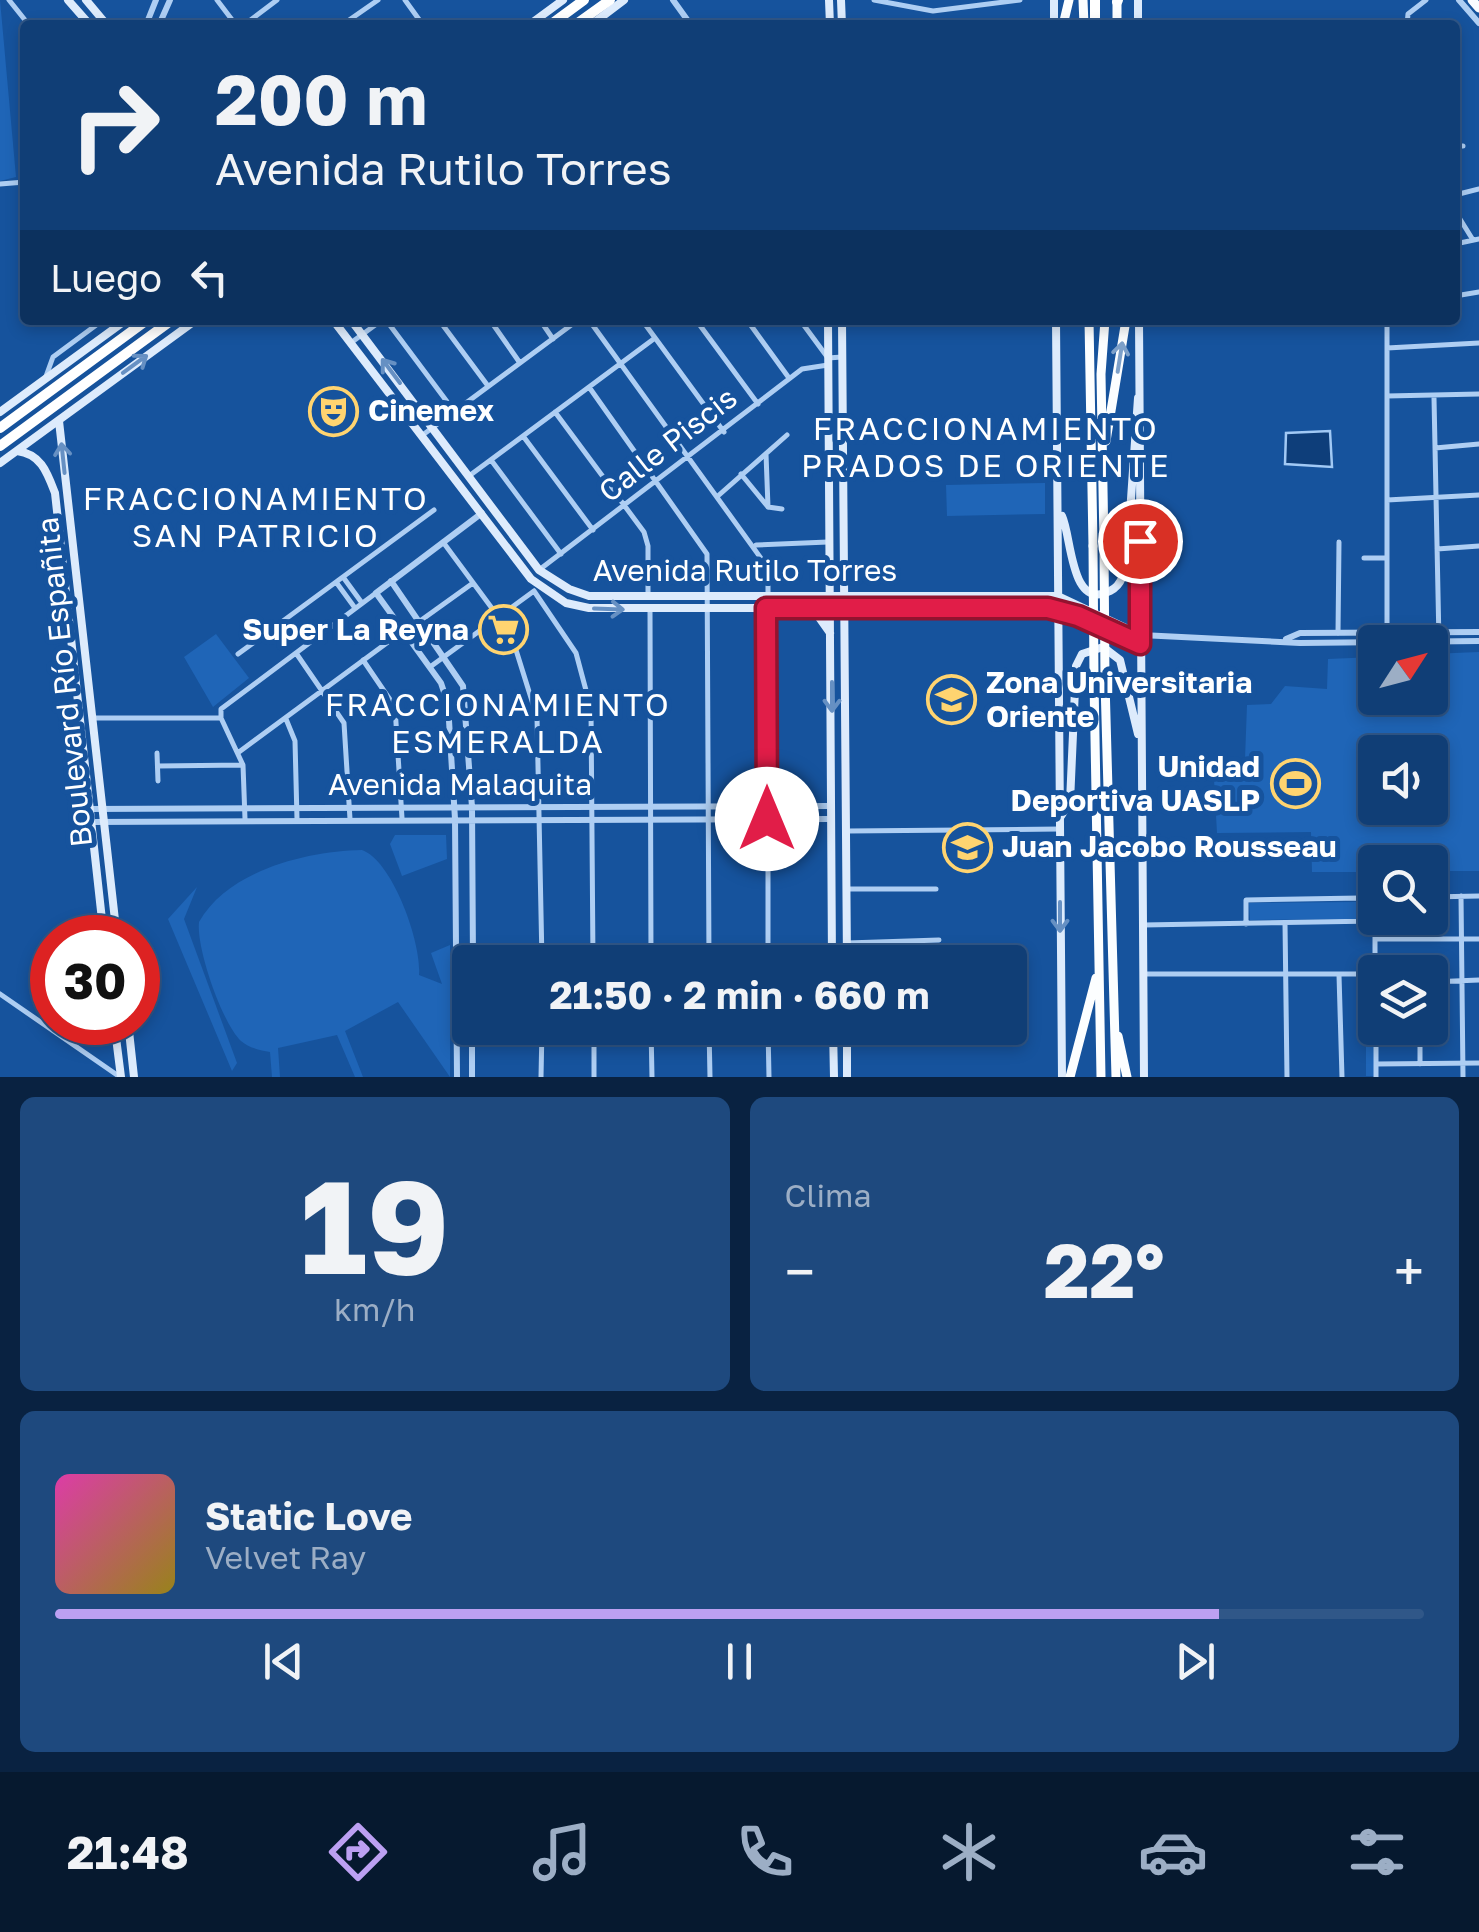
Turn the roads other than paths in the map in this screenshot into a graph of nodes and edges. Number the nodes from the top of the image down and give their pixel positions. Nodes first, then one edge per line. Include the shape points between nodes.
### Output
1 (9, 0) edge
2 (68, 0) edge
3 (86, 0) edge
4 (217, 0) edge
5 (278, 0) edge
6 (378, 0) edge
7 (563, 0) edge
8 (572, 0) edge
9 (584, 0) edge
10 (610, 0) edge
11 (624, 0) edge
12 (874, 0) edge
13 (1020, 0) edge
14 (1426, 0) edge
15 (1459, 0) edge
16 (1472, 0) edge
17 (887, 1) edge
18 (999, 1) edge
19 (552, 3) edge
20 (1479, 8) edge
21 (25, 20) edge
22 (86, 20) edge
23 (103, 20) edge
24 (235, 20) edge
25 (248, 20) edge
26 (349, 20) edge
27 (554, 20) edge
28 (557, 20) edge
29 (582, 20) edge
30 (598, 20) edge
31 (1407, 20) edge
32 (1479, 23) edge
33 (1460, 218) edge
34 (1476, 240) edge
35 (97, 325) edge
36 (119, 325) edge
37 (140, 325) edge
38 (165, 325) edge
39 (189, 325) edge
40 (337, 325) edge
41 (355, 325) edge
42 (376, 325) edge
43 (388, 325) edge
44 (443, 325) edge
45 (493, 325) edge
46 (544, 325) edge
47 (571, 325) edge
48 (592, 325) edge
49 (646, 325) edge
50 (700, 325) edge
51 (751, 325) edge
52 (803, 325) edge
53 (828, 325) edge
54 (842, 325) edge
55 (1056, 325) edge
56 (1090, 325) edge
57 (1105, 325) edge
58 (1125, 325) edge
59 (1139, 325) edge
60 (1386, 325) edge
61 (363, 334) junction
62 (553, 338) junction
63 (655, 338) junction
64 (352, 342) junction
65 (1479, 344) edge
66 (1386, 348) junction
67 (842, 357) junction
68 (828, 361) junction
69 (520, 363) junction
70 (621, 363) junction
71 (789, 378) junction
72 (45, 379) junction
73 (488, 386) junction
74 (588, 387) junction
75 (1140, 392) junction
76 (1479, 394) edge
77 (1387, 396) junction
78 (1434, 398) junction
79 (758, 404) junction
80 (454, 411) junction
81 (0, 412) edge
82 (555, 412) junction
83 (59, 420) junction
84 (433, 427) junction
85 (0, 428) edge
86 (724, 432) junction
87 (424, 434) junction
88 (787, 434) dead end
89 (523, 436) junction
90 (1479, 444) edge
91 (0, 446) edge
92 (1435, 448) junction
93 (17, 451) junction
94 (766, 454) junction
95 (690, 458) junction
96 (491, 460) junction
97 (0, 463) edge
98 (1102, 464) junction
99 (741, 474) junction
100 (469, 476) junction
101 (658, 483) junction
102 (719, 495) junction
103 (1479, 495) edge
104 (1436, 498) junction
105 (1387, 500) junction
106 (626, 506) junction
107 (768, 508) junction
108 (782, 509) dead end
109 (434, 510) dead end
110 (483, 512) junction
111 (1061, 512) junction
112 (593, 530) junction
113 (443, 542) junction
114 (832, 542) junction
115 (1339, 542) dead end
116 (756, 546) junction
117 (1099, 546) junction
118 (1479, 546) edge
119 (1437, 549) junction
120 (561, 554) junction
121 (1364, 558) dead end
122 (1387, 558) junction
123 (832, 569) junction
124 (540, 570) junction
125 (343, 577) junction
126 (336, 582) junction
127 (391, 582) junction
128 (473, 583) junction
129 (535, 588) junction
130 (376, 592) junction
131 (845, 593) junction
132 (811, 594) junction
133 (832, 594) junction
134 (766, 595) junction
135 (648, 596) junction
136 (1058, 596) junction
137 (708, 597) junction
138 (362, 603) junction
139 (808, 606) junction
140 (832, 606) junction
141 (845, 606) junction
142 (355, 608) junction
143 (766, 608) junction
144 (707, 609) junction
145 (650, 610) junction
146 (1058, 610) junction
147 (498, 617) junction
148 (420, 621) junction
149 (1387, 625) edge
150 (1439, 625) edge
151 (404, 631) junction
152 (1479, 632) edge
153 (1300, 633) junction
154 (1338, 634) junction
155 (1358, 635) edge
156 (1358, 637) edge
157 (1448, 637) edge
158 (832, 638) junction
159 (1313, 638) junction
160 (1140, 639) junction
161 (1284, 639) junction
162 (1448, 639) edge
163 (1479, 641) edge
164 (1300, 643) junction
165 (296, 653) junction
166 (238, 654) dead end
167 (445, 656) junction
168 (364, 660) junction
169 (430, 667) junction
170 (1100, 682) junction
171 (323, 691) junction
172 (92, 718) junction
173 (221, 718) junction
174 (286, 718) junction
175 (1142, 748) junction
176 (157, 752) dead end
177 (239, 752) junction
178 (243, 765) junction
179 (158, 766) junction
180 (158, 780) dead end
181 (592, 806) junction
182 (652, 806) junction
183 (708, 806) junction
184 (767, 806) junction
185 (832, 806) junction
186 (472, 807) junction
187 (540, 807) junction
188 (245, 808) junction
189 (297, 808) junction
190 (350, 808) junction
191 (402, 808) junction
192 (454, 808) junction
193 (88, 809) junction
194 (102, 809) junction
195 (402, 818) junction
196 (473, 818) junction
197 (245, 819) junction
198 (297, 819) junction
199 (350, 819) junction
200 (455, 819) junction
201 (767, 819) junction
202 (832, 819) junction
203 (540, 820) junction
204 (592, 820) junction
205 (652, 820) junction
206 (708, 820) junction
207 (90, 822) junction
208 (104, 822) junction
209 (1060, 824) junction
210 (847, 830) junction
211 (847, 889) junction
212 (936, 889) dead end
213 (473, 893) junction
214 (456, 895) junction
215 (1448, 896) edge
216 (1461, 896) junction
217 (1479, 896) edge
218 (1358, 898) edge
219 (101, 915) edge
220 (115, 915) edge
221 (1285, 922) junction
222 (1358, 922) edge
223 (1246, 924) junction
224 (1143, 925) junction
225 (1375, 935) edge
226 (1479, 938) edge
227 (1375, 939) junction
228 (1461, 939) junction
229 (940, 940) dead end
230 (846, 943) joint
231 (456, 945) edge
232 (473, 945) edge
233 (542, 945) edge
234 (593, 945) edge
235 (651, 945) edge
236 (709, 945) edge
237 (768, 945) edge
238 (832, 945) edge
239 (1375, 955) edge
240 (1099, 966) junction
241 (1143, 974) junction
242 (1340, 974) junction
243 (1358, 974) edge
244 (1286, 977) junction
245 (1479, 980) edge
246 (1448, 981) edge
247 (1462, 981) junction
248 (0, 994) edge
249 (1114, 1026) junction
250 (117, 1045) edge
251 (131, 1045) edge
252 (457, 1045) edge
253 (472, 1045) edge
254 (542, 1045) edge
255 (594, 1045) edge
256 (651, 1045) edge
257 (710, 1045) edge
258 (768, 1045) edge
259 (833, 1045) edge
260 (847, 1045) edge
261 (1376, 1045) edge
262 (1420, 1045) edge
263 (1463, 1063) junction
264 (1479, 1063) edge
265 (1376, 1064) junction
266 (1420, 1064) junction
267 (120, 1077) edge
268 (134, 1077) edge
269 (457, 1077) edge
270 (472, 1077) edge
271 (541, 1077) edge
272 (594, 1077) edge
273 (652, 1077) edge
274 (710, 1077) edge
275 (768, 1077) edge
276 (834, 1077) edge
277 (847, 1077) edge
278 (1062, 1077) edge
279 (1070, 1077) edge
280 (1101, 1077) edge
281 (1116, 1077) edge
282 (1126, 1077) edge
283 (1144, 1077) edge
284 (1287, 1077) edge
285 (1342, 1077) edge
286 (1376, 1077) edge
287 (1463, 1077) edge

1 - 21 street
2 - 22 main road
3 - 23 main road
4 - 24 street
5 - 25 street
6 - 26 street
7 - 19 main road
8 - 27 highway
9 - 28 highway
10 - 29 highway
11 - 30 main road
12 - 17 street
13 - 18 street
14 - 31 street
15 - 32 street
16 - 20 main road
17 - 18 street via 932,12
33 - 34 street
35 - 72 street via 53,358
36 - 72 main road
37 - 85 highway
38 - 91 highway
83 -> 39 main road
40 - 64 main road, Avenida Rutilo Torres
41 - 61 main road, Avenida Rutilo Torres
42 - 61 street
43 - 80 street
44 - 73 street
45 - 69 street
46 - 62 street
47 - 62 street
48 - 70 street
49 - 63 street
50 - 79 street
51 - 71 street
52 - 68 street
53 - 68 main road
54 - 67 main road
55 - 111 main road
56 - 117 highway
57 - 98 highway
98 -> 58 highway
59 - 75 main road
60 - 66 street
61 - 64 street
84 -> 61 main road, Avenida Rutilo Torres
62 - 69 street
63 - 70 street
63 - 86 street
64 - 87 main road, Avenida Rutilo Torres
65 - 66 street
66 - 77 street
67 - 68 street, Calle Piscis
67 - 131 main road
68 - 71 street, Calle Piscis
68 - 114 main road
69 - 73 street
70 - 74 street
70 - 95 street
71 - 79 street, Calle Piscis
72 - 81 main road
73 - 80 street
74 - 82 street
74 - 101 street
75 - 111 main road via 1127,557 1115,590 1085,590 1076,577
75 - 160 main road
76 - 78 street
77 - 78 street
77 - 105 street
78 - 92 street
79 - 86 street, Calle Piscis
80 - 84 street
82 - 89 street
82 - 106 street
83 - 93 main road
172 -> 83 main road, Boulevard Río Españita
84 - 87 street
84 - 100 main road, Avenida Rutilo Torres
86 - 95 street, Calle Piscis
87 - 110 main road, Avenida Rutilo Torres
88 - 94 street
89 - 96 street
89 - 112 street
90 - 92 street
92 - 104 street
93 - 97 main road
93 - 193 main road, Boulevard Río Españita via 40,460 55,493
94 - 99 street
94 - 107 street
95 - 101 street, Calle Piscis
95 - 102 street
96 - 100 street
96 - 120 street
98 - 117 highway
99 - 102 street
99 - 107 street
100 - 124 main road, Avenida Rutilo Torres
101 - 106 street, Calle Piscis
101 - 137 street via 704,547
102 - 116 street
103 - 104 street
104 - 105 street
104 - 119 street
105 - 122 street
106 - 112 street, Calle Piscis
106 - 135 street via 648,546
107 - 108 street
109 - 125 street
110 - 113 street
110 - 129 main road, Avenida Rutilo Torres
111 - 136 main road
112 - 120 street, Calle Piscis
113 - 127 street
113 - 128 street
114 - 116 street
114 - 123 main road
115 - 154 street
116 - 134 street via 768,568
117 - 170 highway, bridge
118 - 119 street
119 - 150 street
120 - 124 street, Calle Piscis
121 - 122 street
122 - 149 street
123 - 132 main road
123 - 133 main road
124 - 135 main road, Avenida Rutilo Torres via 588,596
125 - 126 street
125 - 138 street
126 - 142 street
126 - 166 street
127 - 130 street
127 - 148 street
128 - 147 street
128 - 148 street
129 -> 145 main road, Avenida Rutilo Torres via 566,603
129 - 147 street
129 - 181 street via 586,681
130 - 138 street
130 - 151 street
131 - 133 main road, Avenida Rutilo Torres
131 - 136 main road, Avenida Rutilo Torres
131 - 141 main road
132 - 133 main road, Avenida Rutilo Torres
132 - 134 main road, Avenida Rutilo Torres
133 - 140 main road
134 - 137 main road, Avenida Rutilo Torres
134 - 143 street
135 - 137 main road, Avenida Rutilo Torres
136 - 146 main road
136 - 160 main road, Avenida Rutilo Torres
137 - 144 street
138 - 142 street
139 - 140 main road, Avenida Rutilo Torres
139 - 143 main road, Avenida Rutilo Torres
139 - 158 main road
140 - 141 main road, Avenida Rutilo Torres
140 - 158 main road
141 - 146 main road, Avenida Rutilo Torres
141 - 210 main road
142 - 165 street
143 - 144 main road, Avenida Rutilo Torres
143 - 184 street
144 - 145 main road, Avenida Rutilo Torres
144 - 183 street
145 - 182 street
146 - 160 main road, Avenida Rutilo Torres
146 - 209 main road
147 - 167 street
147 - 187 street via 520,656 537,717
148 - 167 street
151 - 168 street
151 - 169 street
152 - 157 street
153 - 159 street
153 - 161 street
153 - 164 street
154 - 155 street
154 - 159 street
156 - 159 street
158 -> 185 main road
159 - 164 street
160 - 161 street
160 - 175 main road
161 - 164 street
162 - 163 street
165 - 171 street
165 - 173 street via 221,709
167 - 169 street
167 - 186 street via 464,686
168 - 171 street
168 - 191 street via 395,707
169 - 192 street via 448,704
170 - 240 highway
170 - 249 highway
171 - 174 street
171 - 190 street via 344,722
172 - 173 street
172 - 194 main road, Boulevard Río Españita
173 - 177 street
174 - 177 street
174 - 189 street via 295,741
175 - 209 main road via 1120,660 1091,649 1076,666 1070,802
175 - 224 main road
176 - 179 street
177 - 178 street
178 - 179 street
178 - 188 street
179 - 180 street
181 - 182 street, Avenida Malaquita
181 - 187 street, Avenida Malaquita
181 - 204 street
182 - 183 street, Avenida Malaquita
182 - 205 street
183 - 184 street, Avenida Malaquita
183 - 206 street
184 - 185 street, Avenida Malaquita
184 - 201 street
185 - 202 main road
186 - 187 street, Avenida Malaquita
186 - 192 street, Avenida Malaquita
186 - 196 street
187 - 203 street
188 - 189 street, Avenida Malaquita
188 - 194 street, Avenida Malaquita
188 - 197 street
189 - 190 street, Avenida Malaquita
189 - 198 street
190 - 191 street, Avenida Malaquita
190 - 199 street
191 - 192 street, Avenida Malaquita
191 - 195 street
192 - 200 street
193 - 194 street, Avenida Malaquita
193 - 207 main road, Boulevard Río Españita
194 - 208 main road, Boulevard Río Españita
195 - 199 street, Avenida Malaquita
195 - 200 street, Avenida Malaquita
196 - 200 street, Avenida Malaquita
196 - 203 street, Avenida Malaquita
196 - 213 street
197 - 198 street, Avenida Malaquita
197 - 208 street, Avenida Malaquita
198 - 199 street, Avenida Malaquita
200 - 214 street
201 - 202 street, Avenida Malaquita
201 - 206 street, Avenida Malaquita
201 - 237 street
202 - 238 main road
203 - 204 street, Avenida Malaquita
203 - 233 street
204 - 205 street, Avenida Malaquita
204 - 234 street
205 - 206 street, Avenida Malaquita
205 - 235 street
206 - 236 street
207 - 208 street, Avenida Malaquita
207 - 219 main road, Boulevard Río Españita
208 - 220 main road, Boulevard Río Españita
209 - 210 street
209 -> 278 main road
210 - 211 main road
211 - 212 street
211 - 230 main road
213 - 214 street
213 - 232 street
214 - 231 street
215 - 216 street
216 - 217 street
216 - 228 street
218 - 223 street via 1246,900
221 - 222 street
221 - 223 street
221 - 244 street
223 - 224 street
224 - 241 main road
225 - 227 street
226 - 228 street
227 - 228 street
227 - 239 street
228 - 247 street
229 - 230 street
240 - 279 highway
240 - 280 highway
241 - 244 street
241 - 283 main road
242 - 243 street
242 - 244 street
242 - 285 street
244 - 284 street
245 - 247 street
246 - 247 street
247 - 263 street
248 - 267 street
249 - 281 highway
249 - 282 highway
250 - 267 main road
251 - 268 main road
252 - 269 street
253 - 270 street
254 - 271 street
255 - 272 street
256 - 273 street
257 - 274 street
258 - 275 street
259 - 276 main road
260 - 277 main road
261 - 265 street
262 - 266 street
263 - 264 street
263 - 266 street
263 - 287 street
265 - 266 street
265 - 286 street

